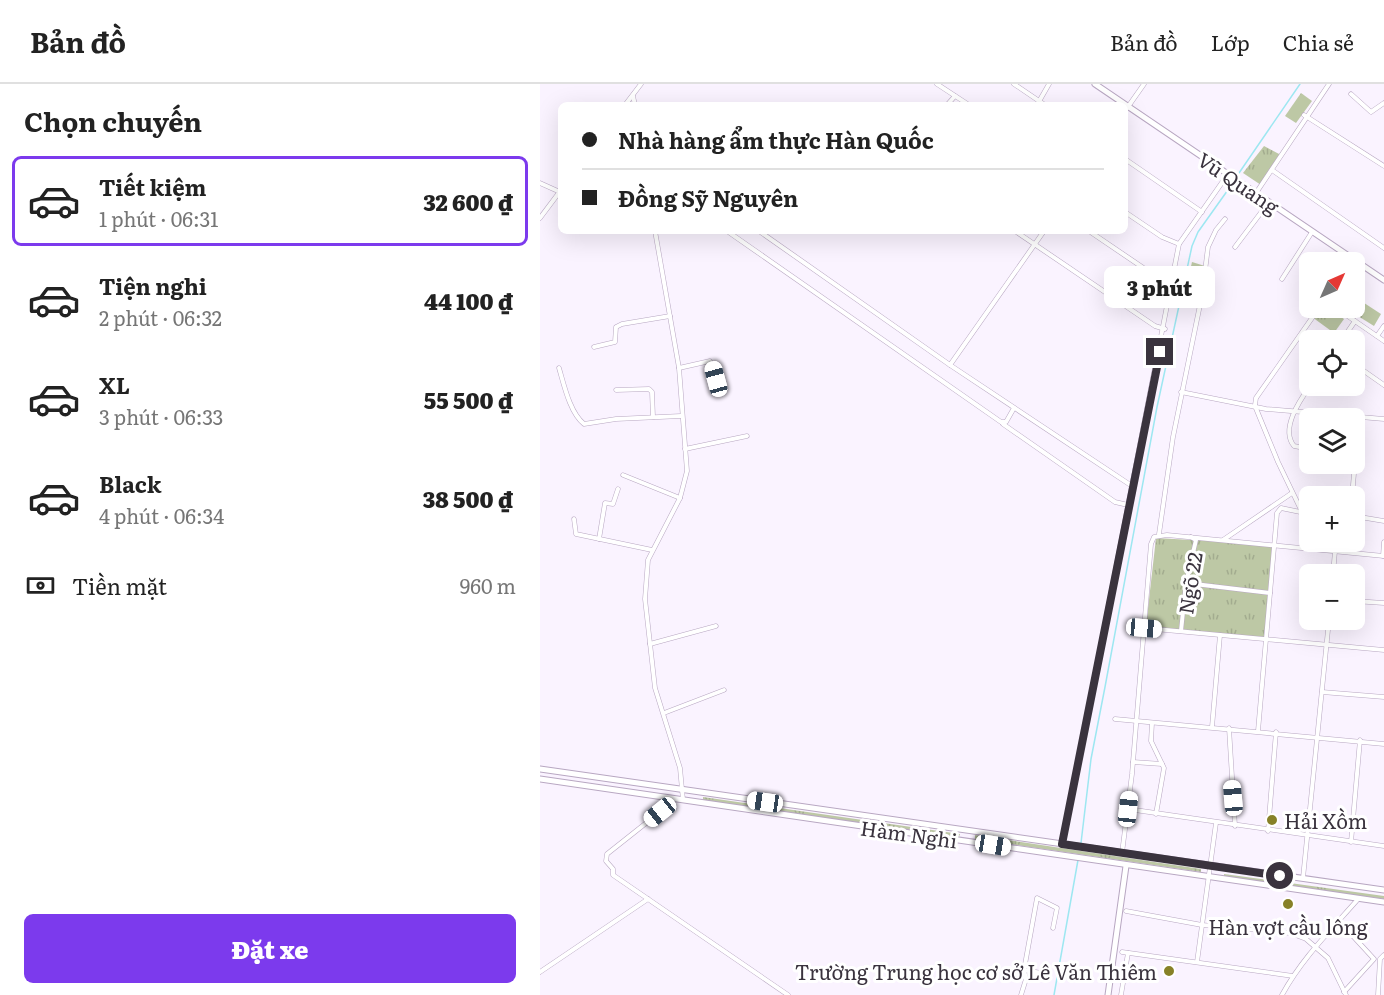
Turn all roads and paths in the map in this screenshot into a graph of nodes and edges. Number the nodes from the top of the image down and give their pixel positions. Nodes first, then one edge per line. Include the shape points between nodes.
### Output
1 (641, 84) edge
2 (937, 84) edge
3 (1014, 84) edge
4 (1049, 84) edge
5 (1095, 84) edge
6 (1144, 84) edge
7 (1329, 84) edge
8 (1351, 94) dead end
9 (633, 95) junction
10 (955, 96) junction
11 (627, 102) edge
12 (634, 102) edge
13 (950, 102) edge
14 (964, 102) edge
15 (1037, 102) edge
16 (1039, 102) edge
17 (1117, 102) edge
18 (1384, 103) edge
19 (1128, 106) edge
20 (1128, 110) edge
21 (1306, 116) junction
22 (1128, 161) edge
23 (1384, 166) edge
24 (1272, 170) junction
25 (1228, 174) junction
26 (540, 183) edge
27 (558, 190) edge
28 (1256, 193) junction
29 (558, 194) edge
30 (1269, 202) junction
31 (1202, 212) junction
32 (1128, 214) edge
33 (540, 218) edge
34 (1225, 219) dead end
35 (1312, 232) junction
36 (656, 234) edge
37 (732, 234) edge
38 (763, 234) edge
39 (1020, 234) edge
40 (1042, 234) edge
41 (1093, 234) edge
42 (1035, 244) junction
43 (1179, 244) junction
44 (1235, 246) dead end
45 (1384, 248) edge
46 (1339, 252) edge
47 (1365, 269) edge
48 (1282, 279) dead end
49 (1384, 280) edge
50 (1173, 288) junction
51 (670, 316) junction
52 (1312, 318) edge
53 (1351, 318) edge
54 (1355, 321) junction
55 (1384, 326) edge
56 (1165, 329) junction
57 (1349, 330) edge
58 (1377, 336) junction
59 (1384, 341) edge
60 (594, 347) dead end
61 (950, 365) junction
62 (559, 368) dead end
63 (679, 368) junction
64 (1365, 372) edge
65 (1384, 385) edge
66 (616, 390) dead end
67 (717, 390) dead end
68 (1181, 392) junction
69 (1303, 396) edge
70 (1255, 405) junction
71 (1014, 408) junction
72 (1293, 410) junction
73 (1299, 411) edge
74 (681, 416) junction
75 (653, 417) junction
76 (1365, 418) edge
77 (1384, 420) edge
78 (1001, 422) junction
79 (747, 436) dead end
80 (1299, 446) edge
81 (685, 449) junction
82 (623, 475) dead end
83 (1131, 486) junction
84 (618, 489) dead end
85 (1292, 493) junction
86 (680, 498) junction
87 (1128, 505) junction
88 (1299, 506) edge
89 (1299, 513) edge
90 (1365, 517) edge
91 (574, 519) dead end
92 (1384, 520) edge
93 (1157, 536) junction
94 (1191, 537) junction
95 (599, 539) junction
96 (1223, 540) junction
97 (1384, 542) edge
98 (1275, 545) junction
99 (1299, 547) edge
100 (651, 550) junction
101 (1345, 552) edge
102 (1384, 556) edge
103 (1186, 584) junction
104 (1270, 593) junction
105 (1365, 602) edge
106 (1384, 603) edge
107 (716, 626) dead end
108 (1144, 628) junction
109 (1328, 630) edge
110 (1181, 631) junction
111 (1220, 635) junction
112 (1266, 639) junction
113 (650, 644) junction
114 (1326, 645) junction
115 (1384, 650) edge
116 (724, 690) dead end
117 (1322, 692) junction
118 (1384, 697) edge
119 (664, 712) junction
120 (1115, 719) dead end
121 (1136, 721) junction
122 (1152, 723) junction
123 (1212, 727) junction
124 (1229, 728) junction
125 (1257, 731) junction
126 (1276, 732) junction
127 (1317, 736) junction
128 (1360, 741) junction
129 (1384, 744) edge
130 (1133, 762) junction
131 (1163, 764) junction
132 (540, 769) edge
133 (540, 779) edge
134 (683, 790) junction
135 (670, 798) junction
136 (683, 800) junction
137 (1128, 809) junction
138 (1156, 814) junction
139 (1216, 824) junction
140 (1235, 826) junction
141 (1268, 831) junction
142 (1309, 836) junction
143 (1351, 842) junction
144 (1062, 844) junction
145 (1384, 846) edge
146 (1122, 853) junction
147 (1126, 866) junction
148 (1210, 866) junction
149 (1209, 878) junction
150 (1303, 879) junction
151 (1384, 890) edge
152 (1359, 898) junction
153 (648, 899) junction
154 (1384, 902) edge
155 (1126, 911) dead end
156 (1339, 921) junction
157 (1202, 925) junction
158 (1053, 928) dead end
159 (1316, 945) junction
160 (1384, 955) edge
161 (1197, 963) junction
162 (1024, 970) junction
163 (540, 972) edge
164 (1047, 974) dead end
165 (1293, 976) junction
166 (1345, 993) edge
167 (788, 995) edge
168 (1021, 995) edge
169 (1108, 995) edge
170 (1121, 995) edge
171 (1282, 995) edge
172 (1378, 995) edge

1 - 9 street
2 - 10 street
3 - 15 street
4 - 16 street
5 - 17 main road, Vũ Quang
6 - 19 street
7 - 21 street
8 - 18 street via 1371,112
9 - 11 street
9 - 12 street
10 - 13 street
10 - 14 street
20 - 25 main road, Vũ Quang
21 - 23 street
21 - 24 street
22 - 31 street
24 - 28 street
24 - 45 street
25 - 28 main road, Vũ Quang
25 - 31 street
26 - 27 street
28 - 30 main road, Vũ Quang
29 - 33 street
30 - 35 main road, Vũ Quang
30 - 44 street
31 - 43 street
32 - 43 street
34 - 68 street via 1208,247
35 - 46 main road, Vũ Quang
35 - 48 street
36 - 51 street
37 - 78 street
38 - 61 street
39 - 42 street
40 - 42 street
41 - 50 street
42 - 56 street
42 - 61 street
43 - 50 street
47 - 49 main road, Vũ Quang
50 - 56 street
51 - 60 street via 622,324 616,327 615,342
51 - 63 street
52 - 70 street
53 - 54 street
54 - 57 street
54 - 58 street
55 - 58 street
56 - 83 street
58 - 59 street
61 - 71 street
62 - 75 street via 581,423
63 - 67 street via 710,362
63 - 74 street
64 - 65 street
66 - 75 street via 649,389
68 - 70 street
68 - 93 street
69 - 72 street
70 - 72 street
70 - 85 street
71 - 78 street via 1007,420
71 - 83 street
72 - 73 street
72 - 80 street via 1292,444
74 - 75 street
74 - 81 street
76 - 77 street
78 - 87 street via 1115,502
79 - 81 street
81 - 86 street via 687,471
82 - 86 street
83 - 87 street
84 - 95 street via 614,504 605,502
85 - 88 street
85 - 96 street
86 - 100 street
87 - 144 street
89 - 98 street via 1279,509
90 - 92 street
91 - 95 street via 576,534
93 - 94 street
93 - 108 street via 1151,544
94 - 96 street
94 - 103 street, Ngõ 22 via 1196,540
95 - 100 street
96 - 98 street
97 - 102 street
98 - 99 street
98 - 104 street
100 - 113 street via 645,599
101 - 102 street
103 - 104 street
103 - 110 street, Ngõ 22
104 - 112 street
105 - 106 street
107 - 113 street
108 - 110 street
108 - 121 street
109 - 114 street
110 - 111 street
111 - 112 street
111 - 123 street
112 - 114 street
112 - 125 street
113 - 119 street via 655,687
114 - 115 street
114 - 117 street
116 - 119 street
117 - 118 street
117 - 127 street
119 - 134 street
120 - 121 street
121 - 122 street
121 - 130 street
122 - 123 street
122 - 131 street via 1151,741
123 - 124 street
124 - 125 street
124 - 140 street
125 - 126 street
126 - 127 street
126 - 141 street
127 - 128 street
127 - 142 street
128 - 129 street
128 - 143 street
130 - 131 street
130 - 137 street
131 - 138 street
132 - 134 main road, Hàm Nghi
133 - 135 main road, Hàm Nghi
134 - 136 street
134 - 144 main road, Hàm Nghi
135 - 136 main road, Hàm Nghi
135 - 153 street via 660,812 606,858 613,875
136 - 147 main road, Hàm Nghi
137 - 138 street
137 - 146 street
138 - 139 street
139 - 140 street
139 - 148 street
140 - 141 street
141 - 142 street
142 - 143 street
142 - 150 street
143 - 145 street
144 - 146 main road, Hàm Nghi
146 - 148 main road, Hàm Nghi
147 - 149 main road, Hàm Nghi
147 - 169 main road
148 - 149 street
148 - 150 main road, Hàm Nghi
149 - 152 main road, Hàm Nghi
149 - 157 street
150 - 151 main road, Hàm Nghi
152 - 154 main road, Hàm Nghi
152 - 156 street
153 - 163 street
153 - 167 street
155 - 157 street
156 - 159 street
156 - 166 street via 1374,959
157 - 159 street via 1290,933
157 - 161 street
158 - 162 street via 1057,908 1037,898
159 - 165 street
159 - 166 street via 1328,958
160 - 172 street via 1380,959
161 - 165 street
161 - 170 street via 1125,953
162 - 164 street
162 - 168 street via 1026,979
165 - 171 street

